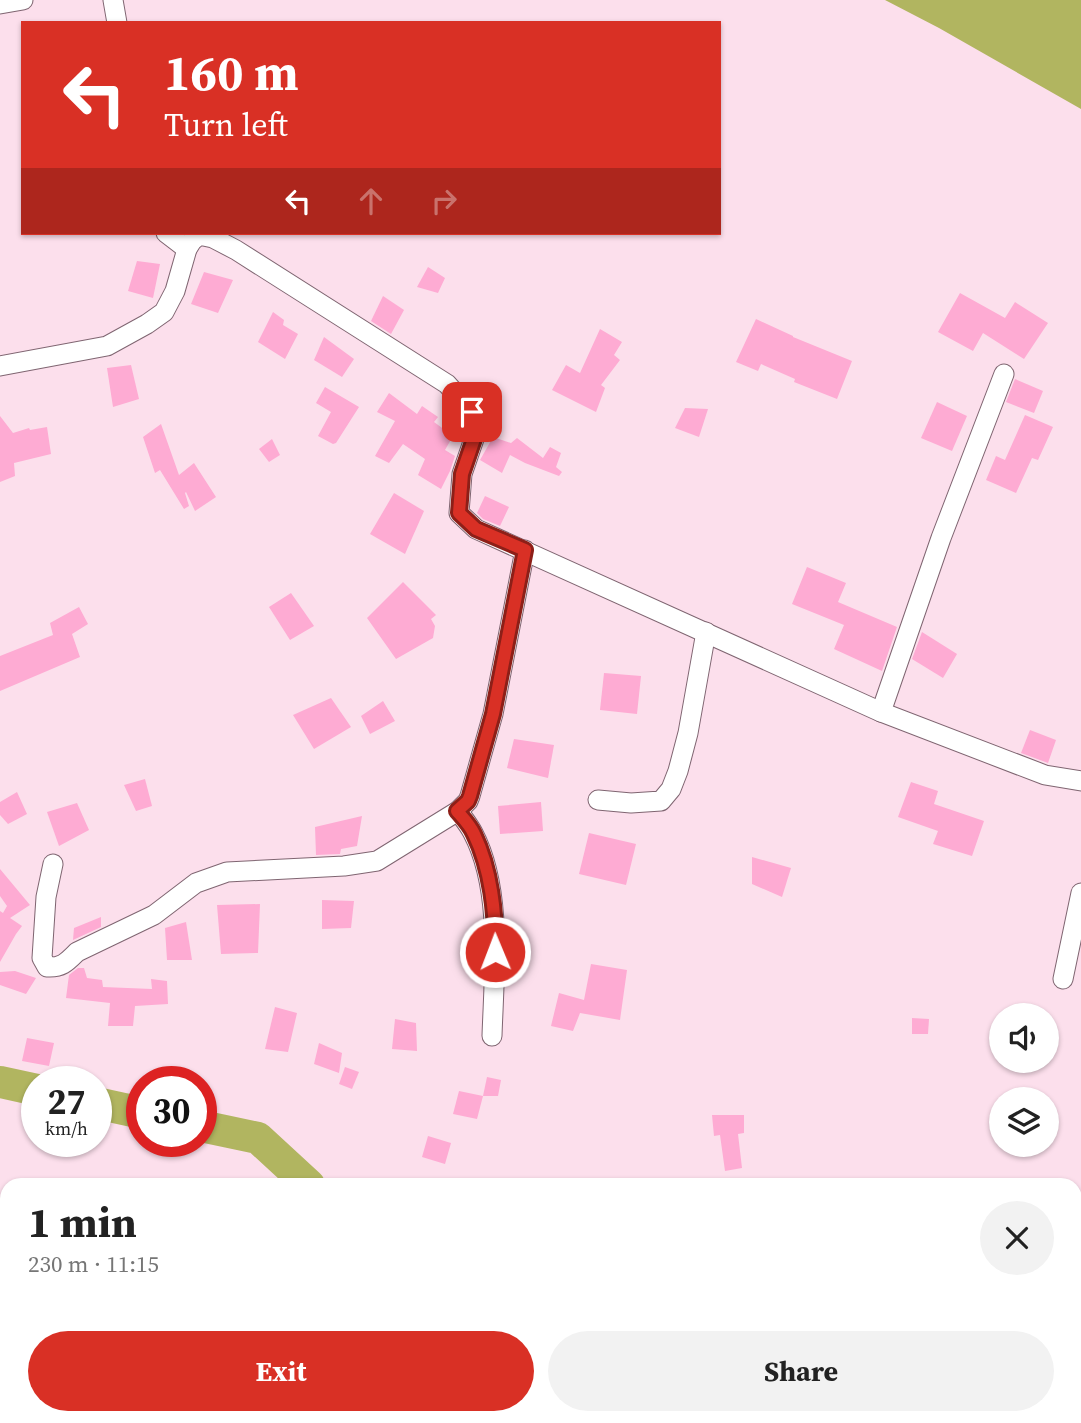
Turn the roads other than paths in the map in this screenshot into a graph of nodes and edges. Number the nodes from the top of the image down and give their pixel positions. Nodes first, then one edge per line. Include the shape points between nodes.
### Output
1 (23, 0) edge
2 (113, 0) edge
3 (0, 4) edge
4 (117, 21) edge
5 (169, 235) edge
6 (187, 249) junction
7 (1, 362) edge
8 (1004, 374) dead end
9 (525, 550) junction
10 (706, 632) junction
11 (881, 712) junction
12 (1081, 781) edge
13 (598, 800) dead end
14 (457, 811) junction
15 (53, 864) dead end
16 (1081, 893) edge
17 (1063, 979) dead end
18 (492, 1035) dead end

1 - 3 street
2 - 4 street
5 - 6 street
6 - 7 street via 164,312 147,324 107,346
6 - 9 street via 199,235 213,238 447,384 472,412 475,436 462,474 459,513 476,529
8 - 11 street via 940,538
9 - 10 street
9 - 14 street via 493,714 470,796
10 - 11 street
10 - 13 street via 688,733 671,789 661,801
11 - 12 street via 1045,775
14 - 15 street via 377,861 227,872 196,883 154,915 77,952 57,968 47,967 42,958
14 - 18 street via 480,847 494,914
16 - 17 street

